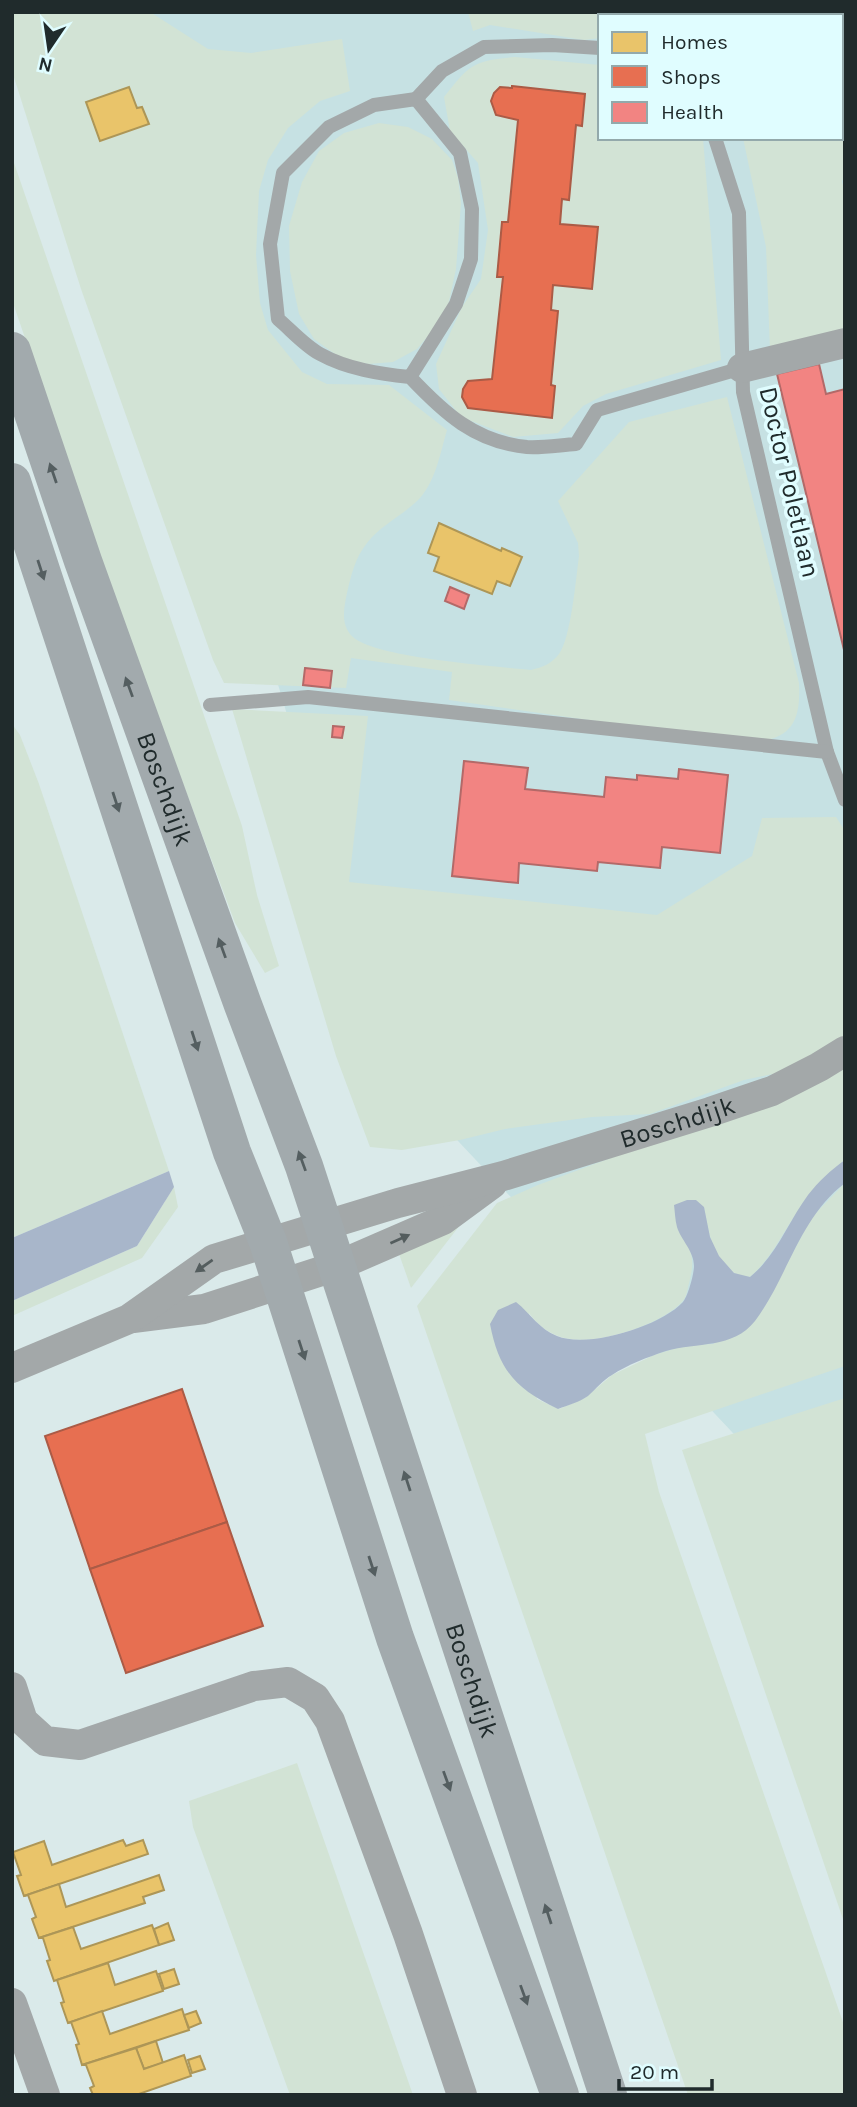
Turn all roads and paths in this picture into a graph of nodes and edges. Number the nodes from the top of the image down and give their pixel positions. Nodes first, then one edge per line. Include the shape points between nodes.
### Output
1 (598, 48) edge
2 (416, 99) junction
3 (716, 140) edge
4 (845, 343) edge
5 (12, 351) edge
6 (742, 368) junction
7 (410, 377) junction
8 (12, 482) edge
9 (21, 526) edge
10 (210, 705) dead end
11 (827, 751) junction
12 (840, 772) edge
13 (845, 800) edge
14 (845, 1051) edge
15 (503, 1176) junction
16 (324, 1225) junction
17 (268, 1242) junction
18 (337, 1266) junction
19 (281, 1285) junction
20 (129, 1319) junction
21 (12, 1368) edge
22 (12, 1687) edge
23 (12, 2003) edge
24 (45, 2095) edge
25 (462, 2095) edge
26 (560, 2095) edge
27 (608, 2095) edge

1 - 2 lane via 484,47 442,71
2 - 7 lane via 460,153 472,209 471,259 456,304
2 - 7 lane via 374,106 329,127 283,173 270,244 278,319 318,354 353,367
3 - 6 lane, Doctor Poletlaan via 739,213
4 - 6 street
16 -> 5 main road, Boschdijk via 83,561
6 - 7 lane via 597,410 576,444 527,447 477,435 440,409
6 - 11 lane, Doctor Poletlaan via 743,392
8 - 9 main road, Boschdijk
9 -> 17 main road, Boschdijk via 232,1153
10 - 11 lane via 308,697
11 - 12 lane, Doctor Poletlaan
12 - 13 lane, Doctor Poletlaan
14 - 15 street, Boschdijk via 772,1091
15 - 16 street, Boschdijk
18 -> 15 street, Boschdijk via 443,1220
16 - 17 street, Boschdijk
16 - 18 main road, Boschdijk
17 - 19 main road, Boschdijk
17 -> 20 street, Boschdijk via 214,1259
18 - 19 street, Boschdijk
27 -> 18 main road, Boschdijk
19 - 20 street, Boschdijk via 204,1310
19 -> 26 main road, Boschdijk via 395,1637
20 - 21 street, Boschdijk
22 - 25 street via 23,1721 45,1741 80,1745 254,1686 288,1682 315,1698 340,1746
23 - 24 street

